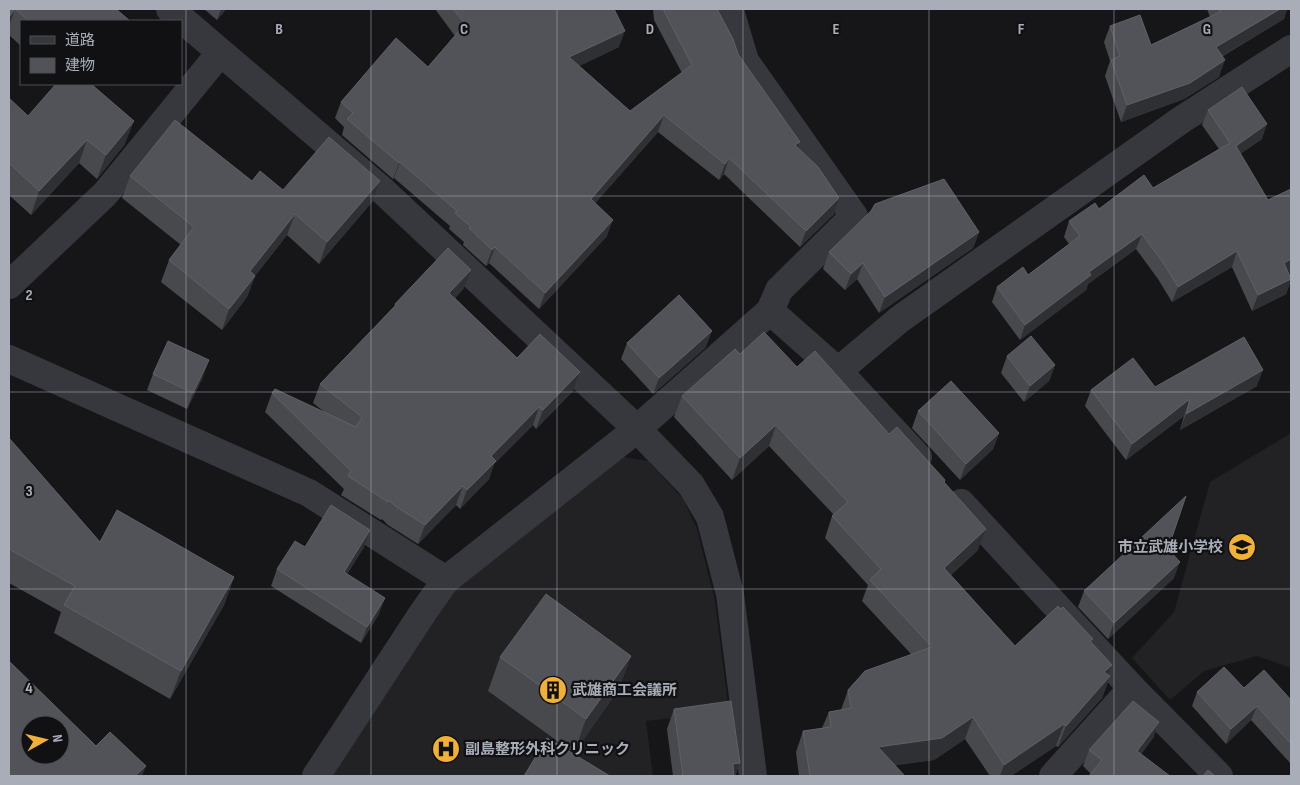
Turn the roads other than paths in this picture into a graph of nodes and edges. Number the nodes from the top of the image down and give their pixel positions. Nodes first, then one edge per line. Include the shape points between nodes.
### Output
1 (170, 9) edge
2 (730, 9) edge
3 (1291, 49) edge
4 (220, 53) junction
5 (9, 285) edge
6 (770, 311) junction
7 (9, 359) edge
8 (838, 371) junction
9 (637, 428) junction
10 (446, 580) junction
11 (1132, 688) junction
12 (316, 776) edge
13 (753, 776) edge
14 (1053, 776) edge
15 (1219, 776) edge

1 - 4 street
2 - 6 street via 745,61 854,216 779,290
3 - 8 street via 1181,120 900,319
4 - 5 street via 105,194
4 - 9 street via 383,191
6 - 8 street
6 - 9 street
7 - 10 street via 309,493
8 - 11 street
9 - 10 street
9 - 13 street via 691,484 710,517 730,594
10 - 12 street
11 - 14 street
11 - 15 street

